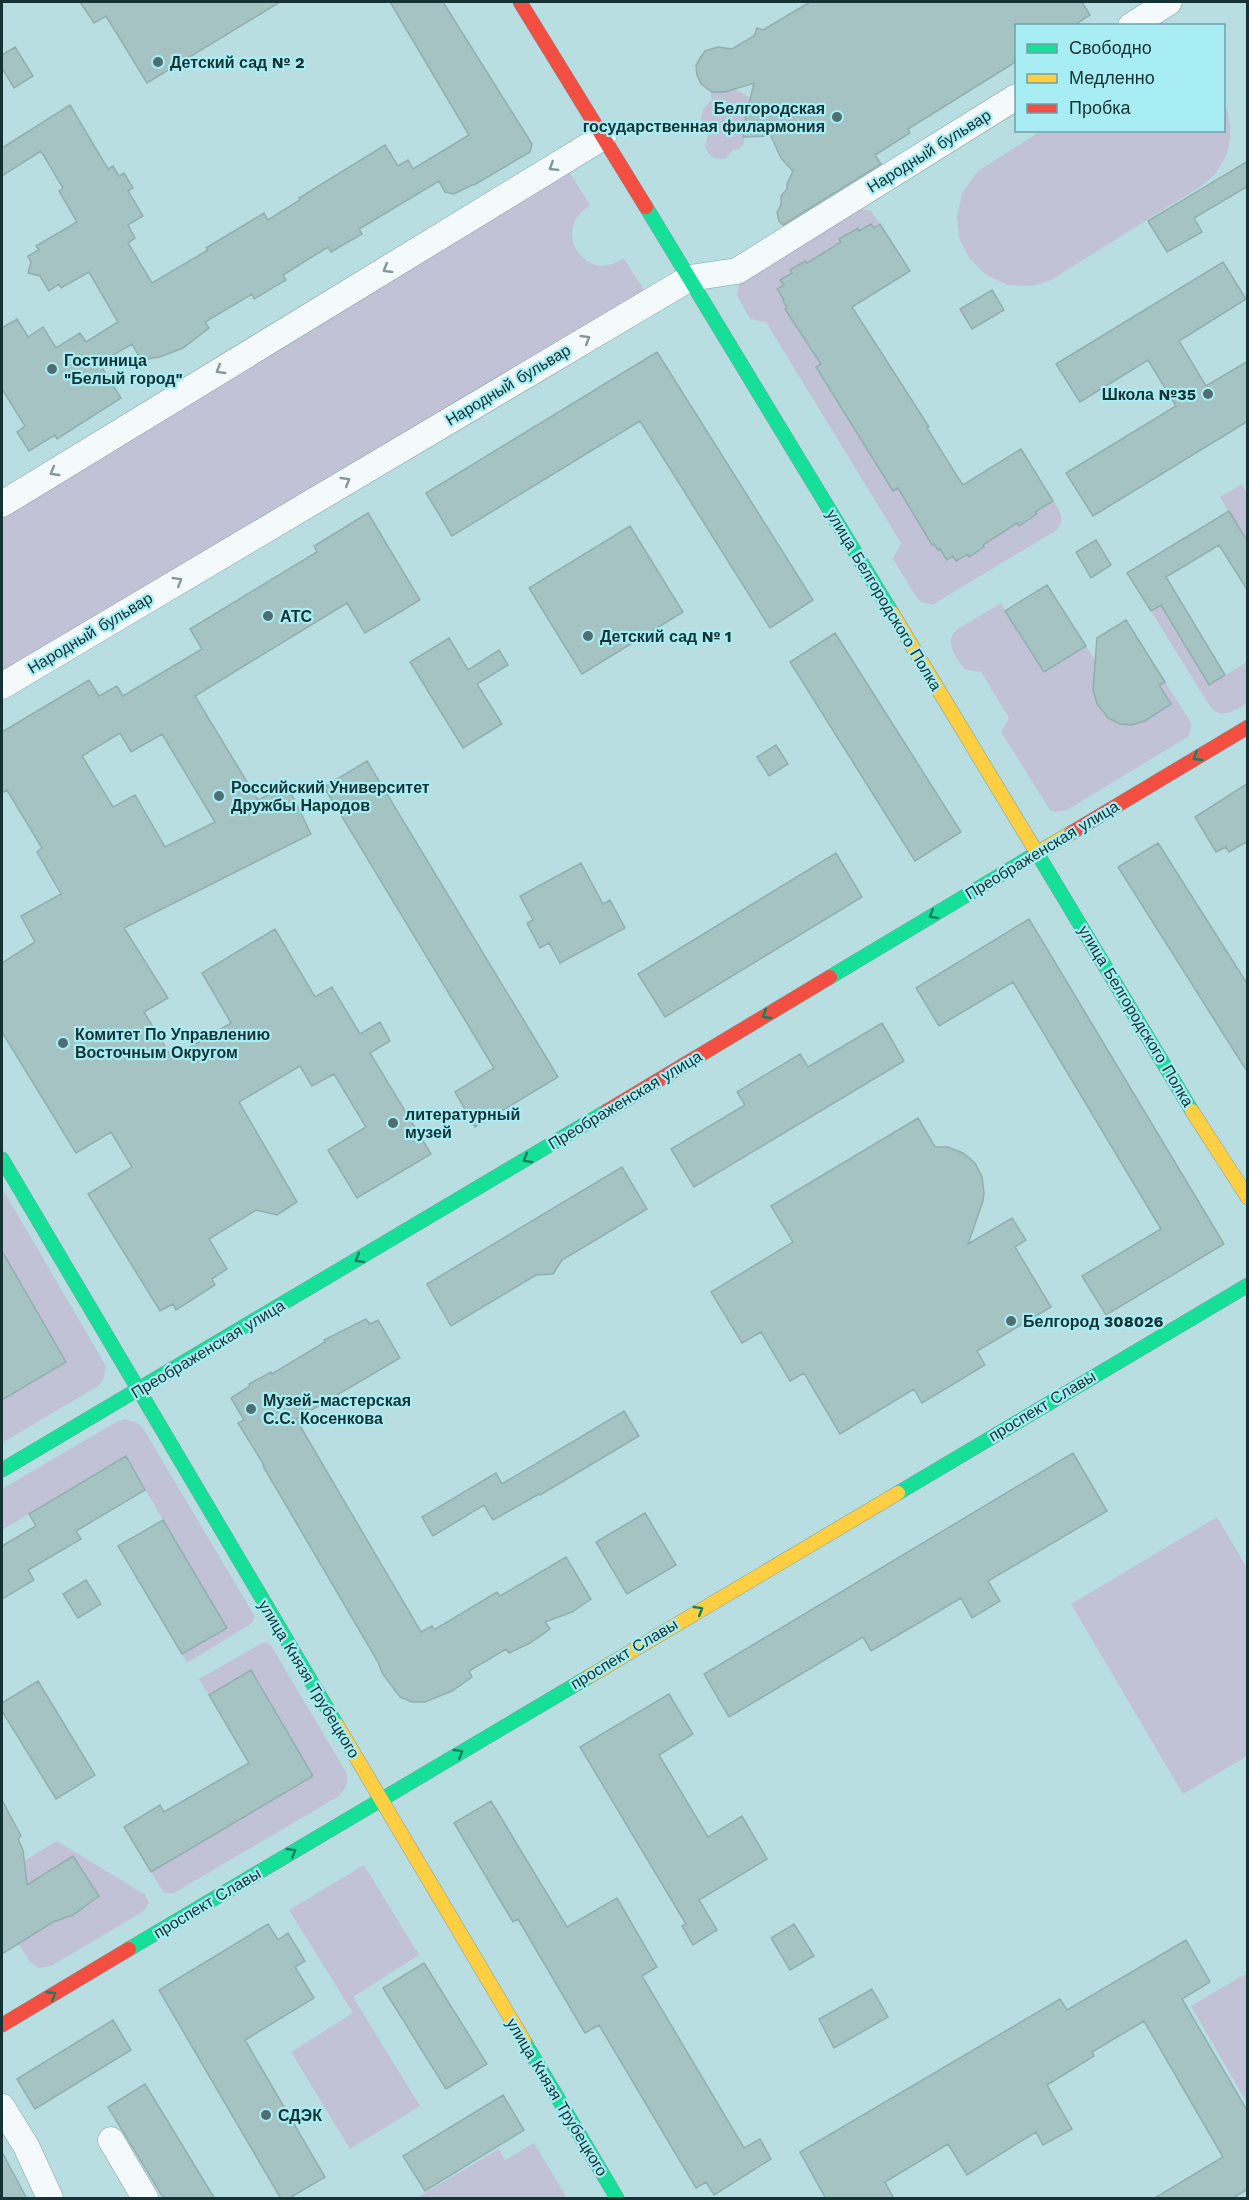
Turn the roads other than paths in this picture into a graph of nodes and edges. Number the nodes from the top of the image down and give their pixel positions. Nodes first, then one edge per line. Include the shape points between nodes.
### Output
1 (520, 2) edge
2 (1169, 2) edge
3 (1134, 24) edge
4 (1015, 98) edge
5 (603, 137) junction
6 (690, 278) junction
7 (2, 504) edge
8 (2, 686) edge
9 (1248, 727) edge
10 (1037, 852) junction
11 (2, 1159) edge
12 (1248, 1198) edge
13 (1248, 1285) edge
14 (138, 1390) junction
15 (2, 1470) edge
16 (381, 1800) junction
17 (2, 2025) edge
18 (2, 2107) edge
19 (111, 2140) dead end
20 (50, 2199) edge
21 (145, 2199) edge
22 (617, 2199) edge

1 - 5 main road, улица Белгородского Полка
2 - 3 street
4 - 6 street, Народный бульвар via 738,271
5 - 6 main road, улица Белгородского Полка
5 -> 7 street
8 -> 6 street, Народный бульвар
6 - 10 main road, улица Белгородского Полка
9 -> 10 main road, Преображенская улица
10 - 12 main road, улица Белгородского Полка via 1167,1071
10 -> 14 main road, Преображенская улица
11 - 14 main road, улица Князя Трубецкого
16 -> 13 main road, проспект Славы
14 - 15 main road, Преображенская улица
14 - 16 main road, улица Князя Трубецкого
17 -> 16 main road, проспект Славы
16 - 22 main road, улица Князя Трубецкого
18 - 20 street via 26,2146
19 - 21 street

